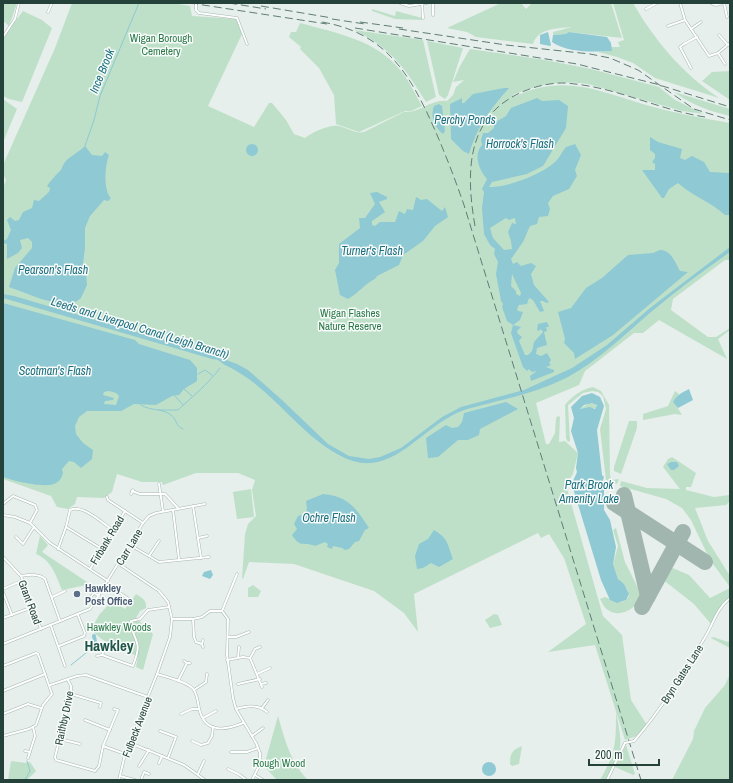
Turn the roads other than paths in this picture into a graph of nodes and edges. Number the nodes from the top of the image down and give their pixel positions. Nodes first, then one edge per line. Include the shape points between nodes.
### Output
1 (19, 3) edge
2 (52, 3) edge
3 (400, 3) edge
4 (428, 3) edge
5 (433, 3) edge
6 (657, 3) edge
7 (680, 3) edge
8 (711, 3) edge
9 (724, 3) edge
10 (196, 4) edge
11 (422, 4) edge
12 (646, 9) dead end
13 (48, 12) dead end
14 (433, 15) dead end
15 (727, 17) dead end
16 (423, 18) dead end
17 (685, 20) junction
18 (701, 22) dead end
19 (668, 26) dead end
20 (691, 29) junction
21 (719, 35) dead end
22 (3, 37) edge
23 (696, 37) junction
24 (247, 44) dead end
25 (729, 44) edge
26 (718, 53) junction
27 (727, 60) dead end
28 (691, 68) dead end
29 (159, 484) dead end
30 (132, 492) dead end
31 (160, 493) junction
32 (107, 497) dead end
33 (3, 504) edge
34 (205, 504) dead end
35 (193, 506) junction
36 (178, 508) junction
37 (172, 510) junction
38 (125, 511) junction
39 (163, 511) junction
40 (3, 515) edge
41 (30, 523) junction
42 (143, 523) junction
43 (34, 527) junction
44 (66, 527) junction
45 (113, 530) junction
46 (207, 536) dead end
47 (16, 537) dead end
48 (198, 538) junction
49 (157, 542) dead end
50 (130, 545) junction
51 (58, 549) junction
52 (102, 549) junction
53 (149, 556) junction
54 (3, 557) edge
55 (208, 557) dead end
56 (202, 558) junction
57 (179, 559) junction
58 (119, 564) junction
59 (90, 569) junction
60 (237, 574) dead end
61 (21, 576) junction
62 (22, 581) junction
63 (108, 581) junction
64 (106, 584) junction
65 (3, 591) edge
66 (65, 591) dead end
67 (99, 596) junction
68 (52, 597) junction
69 (90, 598) dead end
70 (730, 598) edge
71 (128, 602) dead end
72 (32, 607) junction
73 (169, 608) junction
74 (222, 611) junction
75 (78, 614) junction
76 (12, 615) junction
77 (3, 618) edge
78 (172, 619) junction
79 (192, 619) junction
80 (60, 622) junction
81 (51, 625) junction
82 (41, 629) junction
83 (248, 632) dead end
84 (245, 633) junction
85 (246, 636) dead end
86 (228, 637) junction
87 (203, 640) dead end
88 (3, 644) edge
89 (202, 644) junction
90 (59, 646) junction
91 (203, 647) dead end
92 (239, 647) dead end
93 (260, 647) dead end
94 (105, 648) dead end
95 (102, 655) junction
96 (97, 656) dead end
97 (238, 658) junction
98 (250, 658) junction
99 (227, 660) junction
100 (184, 661) dead end
101 (3, 666) edge
102 (65, 666) dead end
103 (270, 668) dead end
104 (45, 674) junction
105 (157, 674) junction
106 (208, 674) dead end
107 (257, 674) junction
108 (260, 679) junction
109 (68, 680) junction
110 (178, 681) junction
111 (266, 683) dead end
112 (238, 684) dead end
113 (261, 684) junction
114 (50, 685) junction
115 (262, 688) dead end
116 (194, 690) junction
117 (3, 691) edge
118 (71, 694) junction
119 (148, 697) junction
120 (268, 700) dead end
121 (101, 703) junction
122 (105, 704) dead end
123 (100, 707) dead end
124 (42, 708) junction
125 (262, 708) junction
126 (114, 709) dead end
127 (199, 709) junction
128 (236, 709) junction
129 (118, 710) junction
130 (216, 711) dead end
131 (121, 712) dead end
132 (267, 712) dead end
133 (3, 714) edge
134 (181, 714) dead end
135 (89, 717) dead end
136 (202, 718) junction
137 (243, 722) junction
138 (34, 727) junction
139 (213, 727) junction
140 (263, 728) dead end
141 (110, 730) junction
142 (260, 730) junction
143 (160, 731) dead end
144 (262, 733) dead end
145 (3, 736) edge
146 (252, 736) junction
147 (60, 739) junction
148 (192, 741) dead end
149 (130, 742) junction
150 (80, 744) dead end
151 (103, 746) junction
152 (235, 748) dead end
153 (258, 748) junction
154 (149, 750) junction
155 (25, 751) dead end
156 (235, 751) junction
157 (30, 752) junction
158 (232, 752) dead end
159 (125, 754) junction
160 (162, 756) junction
161 (28, 758) dead end
162 (168, 758) junction
163 (159, 763) dead end
164 (204, 763) dead end
165 (139, 766) dead end
166 (228, 769) dead end
167 (149, 774) dead end
168 (198, 774) junction
169 (256, 775) junction
170 (120, 776) junction
171 (119, 780) edge
172 (135, 780) edge
173 (141, 780) edge
174 (205, 780) edge
175 (246, 780) edge
176 (252, 780) edge
177 (263, 780) edge
178 (607, 780) edge

1 - 22 street via 15,19
2 - 13 street
3 - 11 street via 409,6
4 - 11 street
5 - 14 street
6 - 12 street
7 - 17 street
8 - 9 street
9 - 15 street
10 - 24 street via 199,13 237,18
11 - 16 street
17 - 19 street
17 - 20 street
18 - 20 street
20 - 23 street
21 - 25 street
23 - 26 street via 709,56
23 - 28 street via 680,48
25 - 26 street
26 - 27 street via 725,63
29 - 31 street
30 - 31 street
31 - 36 street via 165,494
31 - 39 street
32 - 38 street
33 - 41 street via 13,496 36,505 36,514
34 - 35 street, Carr Lane
35 - 36 street, Carr Lane
35 - 48 street
36 - 37 street, Carr Lane
37 - 39 street, Carr Lane
37 - 57 street
38 - 42 street
38 - 45 street, Firbank Road
39 - 42 street, Carr Lane via 151,515
40 - 41 street
41 - 43 street
42 - 50 street, Carr Lane
43 - 47 street via 24,545
43 - 51 street
44 - 45 street via 70,510 77,507
44 - 51 street
44 - 52 street
45 - 52 street, Firbank Road
46 - 48 street
48 - 56 street
49 - 53 street
50 - 53 street
50 - 58 street, Carr Lane
51 - 59 street
52 - 59 street, Firbank Road
53 - 57 street via 159,562
54 - 61 street, Grant Road
55 - 56 street
56 - 57 street
58 - 63 street, Carr Lane
58 - 73 street via 159,591
59 - 63 street
60 - 74 street
61 - 62 street, Grant Road
61 - 68 street via 42,576
62 - 65 street
62 - 72 street, Grant Road
63 - 64 street, Carr Lane
64 - 67 street, Carr Lane
64 - 71 street via 129,599
65 - 76 street
66 - 68 street
67 - 69 street via 94,593
67 - 75 street, Carr Lane via 90,609
68 - 80 street
70 - 178 street, Bryn Gates Lane, bridge via 719,610 706,638 660,708 634,741 625,743
72 - 76 street
72 - 82 street, Grant Road
73 - 78 street
73 - 95 street via 148,610 140,619 131,621 132,633 138,647 133,666
74 - 79 street via 210,611 202,617
74 - 86 street via 228,619
75 - 80 street, Carr Lane
75 - 90 street via 84,636
76 - 77 street
78 - 79 street
78 - 105 street, Fulbeck Avenue via 170,637
79 - 89 street via 194,637 196,642
80 - 81 street, Carr Lane
81 - 82 street, Carr Lane
81 - 90 street
82 - 88 street, Carr Lane
83 - 84 street
84 - 85 street
84 - 86 street
86 - 99 street
87 - 89 street
89 - 91 street
90 - 102 street
92 - 97 street
93 - 98 street via 255,649
94 - 95 street
95 - 96 street
97 - 98 street
97 - 99 street
98 - 107 street
99 - 128 street
100 - 110 street via 188,663
101 - 104 street via 36,653 40,656
103 - 107 street
104 - 114 street
104 - 117 street
105 - 110 street
105 - 119 street, Fulbeck Avenue
106 - 116 street via 206,682
107 - 108 street
108 - 112 street
108 - 113 street
109 - 114 street
109 - 118 street, Raithby Drive
109 - 119 street via 82,675 92,676
110 - 116 street
111 - 113 street
113 - 115 street
114 - 124 street via 52,694
116 - 127 street
118 - 121 street
118 - 147 street, Raithby Drive
119 - 149 street, Fulbeck Avenue
120 - 125 street
121 - 122 street
121 - 123 street
124 - 133 street via 28,704
124 - 138 street
125 - 128 street via 249,706
125 - 132 street
126 - 129 street
127 - 134 street
127 - 136 street
128 - 137 street
129 - 131 street
129 - 141 street, Raithby Drive
130 - 136 street
135 - 141 street via 86,720
136 - 139 street
137 - 139 street via 231,727
137 - 146 street
138 - 145 street
138 - 157 street via 35,736
139 - 148 street via 208,743 201,745
140 - 142 street
141 - 151 street, Raithby Drive
142 - 144 street
142 - 146 street
143 - 162 street via 176,737
146 - 153 street
147 - 150 street
147 - 151 street, Raithby Drive via 56,760 95,771 99,766
149 - 154 street
149 - 159 street, Fulbeck Avenue
151 - 159 street
152 - 156 street
153 - 156 street via 247,752
153 - 169 street via 260,764
154 - 160 street
154 - 165 street
155 - 157 street
156 - 158 street
157 - 161 street
159 - 170 street, Fulbeck Avenue
160 - 162 street
160 - 163 street
162 - 168 street via 184,764
164 - 168 street
166 - 175 street
167 - 173 street via 144,772
168 - 174 street
169 - 176 street
169 - 177 street
170 - 171 street, Fulbeck Avenue
170 - 172 street

